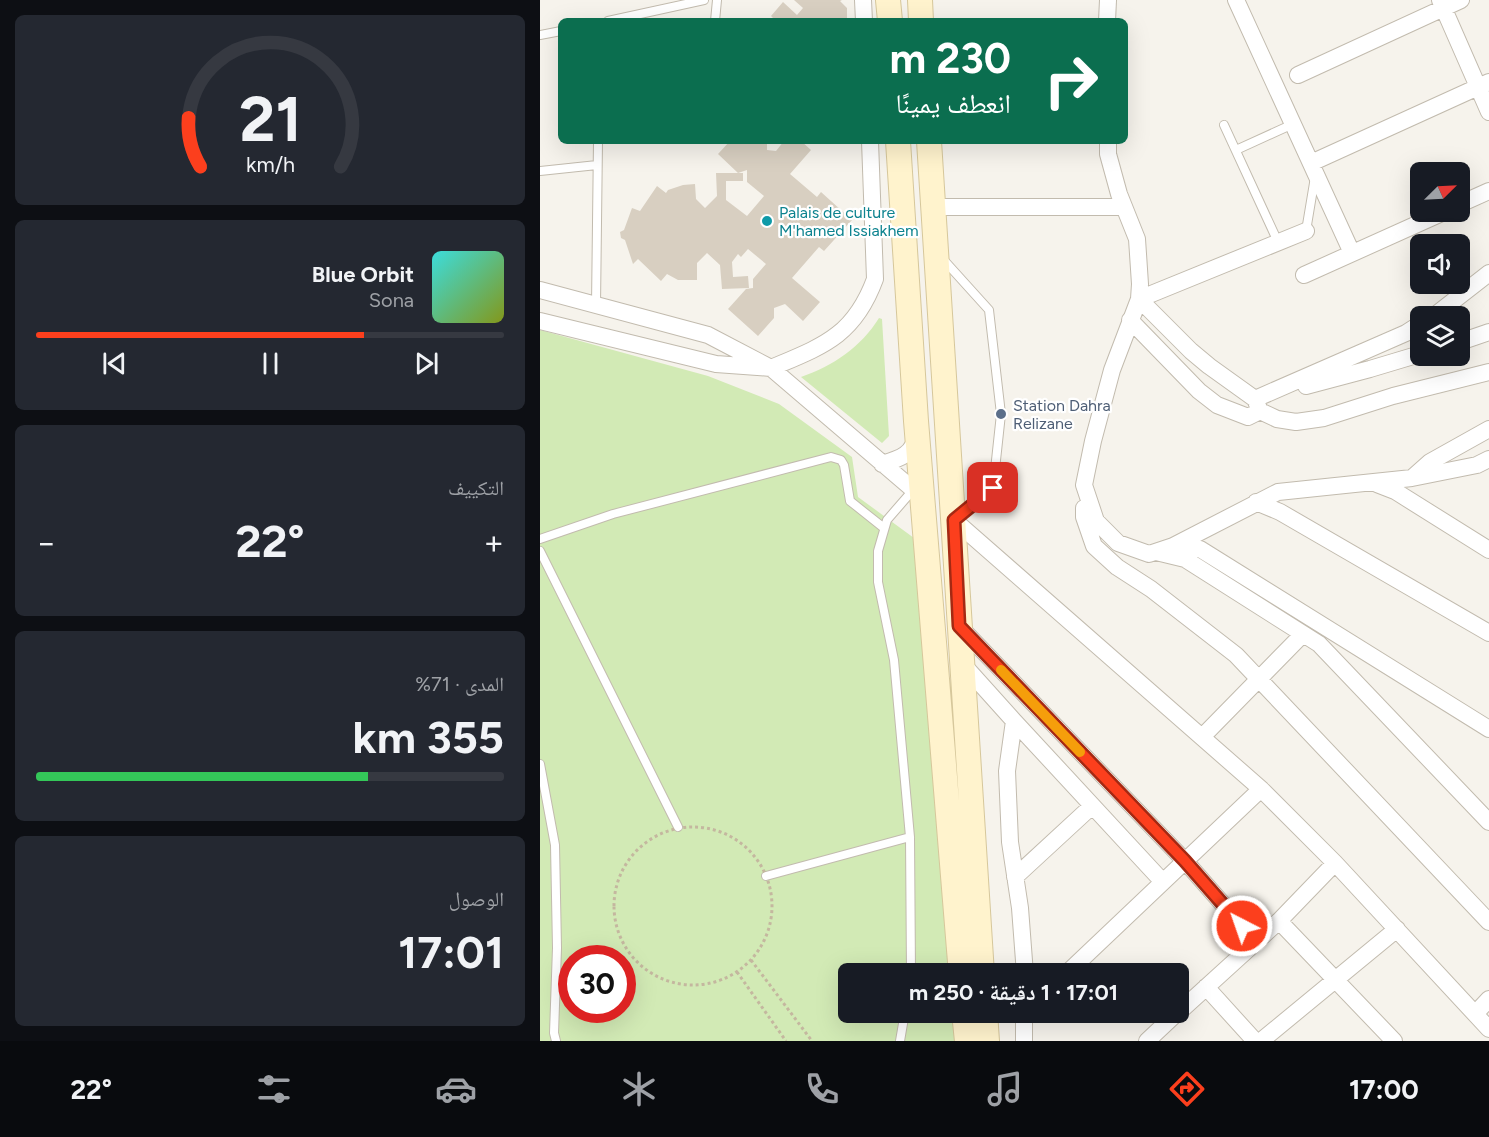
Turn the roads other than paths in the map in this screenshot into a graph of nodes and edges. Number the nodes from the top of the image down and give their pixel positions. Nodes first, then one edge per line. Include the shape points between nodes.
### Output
1 (704, 0) edge
2 (717, 0) edge
3 (863, 0) edge
4 (888, 0) edge
5 (920, 0) edge
6 (1107, 0) edge
7 (1236, 0) edge
8 (1461, 0) edge
9 (1442, 4) edge
10 (622, 18) edge
11 (716, 18) edge
12 (864, 18) edge
13 (890, 18) edge
14 (921, 18) edge
15 (1107, 18) edge
16 (558, 32) edge
17 (540, 35) edge
18 (1298, 75) dead end
19 (1484, 85) edge
20 (1489, 112) edge
21 (1293, 124) junction
22 (1224, 125) dead end
23 (598, 144) edge
24 (870, 144) edge
25 (898, 144) edge
26 (929, 144) edge
27 (1108, 144) edge
28 (1236, 150) junction
29 (597, 165) junction
30 (1313, 169) junction
31 (540, 171) edge
32 (1489, 191) edge
33 (1470, 200) edge
34 (933, 207) junction
35 (1124, 207) junction
36 (1422, 222) edge
37 (1306, 231) joint
38 (1278, 242) junction
39 (936, 252) junction
40 (1352, 253) junction
41 (1489, 273) edge
42 (1304, 275) dead end
43 (540, 290) edge
44 (1139, 299) junction
45 (596, 305) junction
46 (1447, 306) edge
47 (1130, 320) junction
48 (540, 321) edge
49 (1410, 330) edge
50 (1489, 332) edge
51 (1470, 339) edge
52 (1410, 357) edge
53 (771, 368) junction
54 (1489, 372) edge
55 (1258, 405) junction
56 (916, 421) junction
57 (1489, 429) edge
58 (882, 464) junction
59 (1485, 465) edge
60 (1412, 478) junction
61 (1370, 482) junction
62 (1084, 485) junction
63 (918, 494) junction
64 (1256, 502) junction
65 (954, 520) junction
66 (884, 528) junction
67 (540, 539) edge
68 (1173, 546) junction
69 (540, 550) edge
70 (1489, 550) edge
71 (1155, 552) junction
72 (959, 626) junction
73 (1489, 633) edge
74 (1303, 634) junction
75 (961, 662) junction
76 (1258, 679) junction
77 (1014, 721) junction
78 (1489, 729) edge
79 (1202, 737) junction
80 (540, 764) edge
81 (1261, 789) junction
82 (1092, 806) junction
83 (1489, 822) edge
84 (678, 827) road end
85 (910, 837) junction
86 (1185, 861) junction
87 (1335, 863) junction
88 (766, 876) road end
89 (1015, 877) junction
90 (1163, 882) junction
91 (1279, 921) junction
92 (1489, 922) edge
93 (1397, 929) junction
94 (1256, 942) junction
95 (911, 963) edge
96 (960, 963) edge
97 (981, 963) edge
98 (1024, 963) edge
99 (1078, 963) edge
100 (1336, 981) junction
101 (1206, 987) junction
102 (1489, 999) edge
103 (1189, 1003) edge
104 (1475, 1014) junction
105 (902, 1023) edge
106 (965, 1023) edge
107 (986, 1023) edge
108 (1024, 1023) edge
109 (1167, 1023) edge
110 (1489, 1029) edge
111 (556, 1041) edge
112 (900, 1041) edge
113 (967, 1041) edge
114 (987, 1041) edge
115 (1024, 1041) edge
116 (1147, 1041) edge
117 (1255, 1041) edge
118 (1262, 1041) edge
119 (1394, 1041) edge

1 - 10 lane
2 - 11 lane
3 - 12 street
4 - 13 main road
5 - 14 main road
6 - 15 street
7 - 21 street
8 - 9 street
9 - 18 street
9 - 19 street
16 - 17 lane
19 - 20 street
19 - 30 street
21 - 28 lane
21 - 30 street
22 - 28 lane
23 - 29 lane
24 - 53 street via 875,279 868,297 837,337
25 - 56 main road
26 - 34 main road
27 - 35 street
28 - 38 lane
29 - 31 lane
29 - 45 lane
30 - 37 lane
30 - 40 street
32 - 33 street
34 - 35 street
34 - 39 main road
35 - 44 street via 1137,239
36 - 40 street
37 - 38 street
38 - 44 street
39 - 65 main road
39 - 65 lane via 989,310 1001,414 993,488
40 - 42 street
41 - 46 street
43 - 45 street
44 - 47 street
44 - 55 street via 1209,366
45 - 53 street via 708,335
47 - 55 street via 1216,405 1248,417
47 - 62 street via 1109,380
48 - 53 street via 716,364
49 - 55 street
50 - 51 street
52 - 55 street
53 - 58 street
54 - 55 street via 1324,418 1296,422 1277,419
56 - 58 street via 916,442 903,459
56 - 63 main road
57 - 60 street via 1430,462
58 - 63 street
59 - 60 street
60 - 61 street
61 - 64 street via 1278,492
61 - 70 street via 1395,491
62 - 71 street via 1096,521 1118,543 1149,554
62 - 76 street via 1084,517 1094,546 1236,655
63 - 66 lane via 886,520
63 - 96 main road
64 - 68 street
64 - 73 street via 1280,512
65 - 72 main road
65 - 79 street
66 - 67 lane via 850,501 842,460 831,457 613,514
66 - 85 lane via 878,582 894,660
68 - 71 street
68 - 78 street via 1200,549
69 - 84 lane
71 - 74 street via 1185,559
72 - 75 main road
72 - 86 street
74 - 76 street
74 - 83 street via 1318,644
75 - 77 street
75 - 97 main road
76 - 79 street
76 - 92 street
77 - 82 street
77 - 89 street via 1007,771
79 - 81 street
80 - 111 lane via 555,845
81 - 86 street
81 - 87 street
82 - 89 street
82 - 90 street
85 - 88 lane
85 - 95 lane
86 - 90 street
86 - 94 street
87 - 91 street
87 - 93 street
89 - 98 street
90 - 99 street
91 - 94 street
91 - 100 street
93 - 100 street
93 - 104 street
94 - 101 street
100 - 118 street
100 - 119 street
101 - 103 street
101 - 117 street
102 - 104 street
104 - 110 street
105 - 112 lane
106 - 113 main road
107 - 114 main road
108 - 115 street
109 - 116 street

